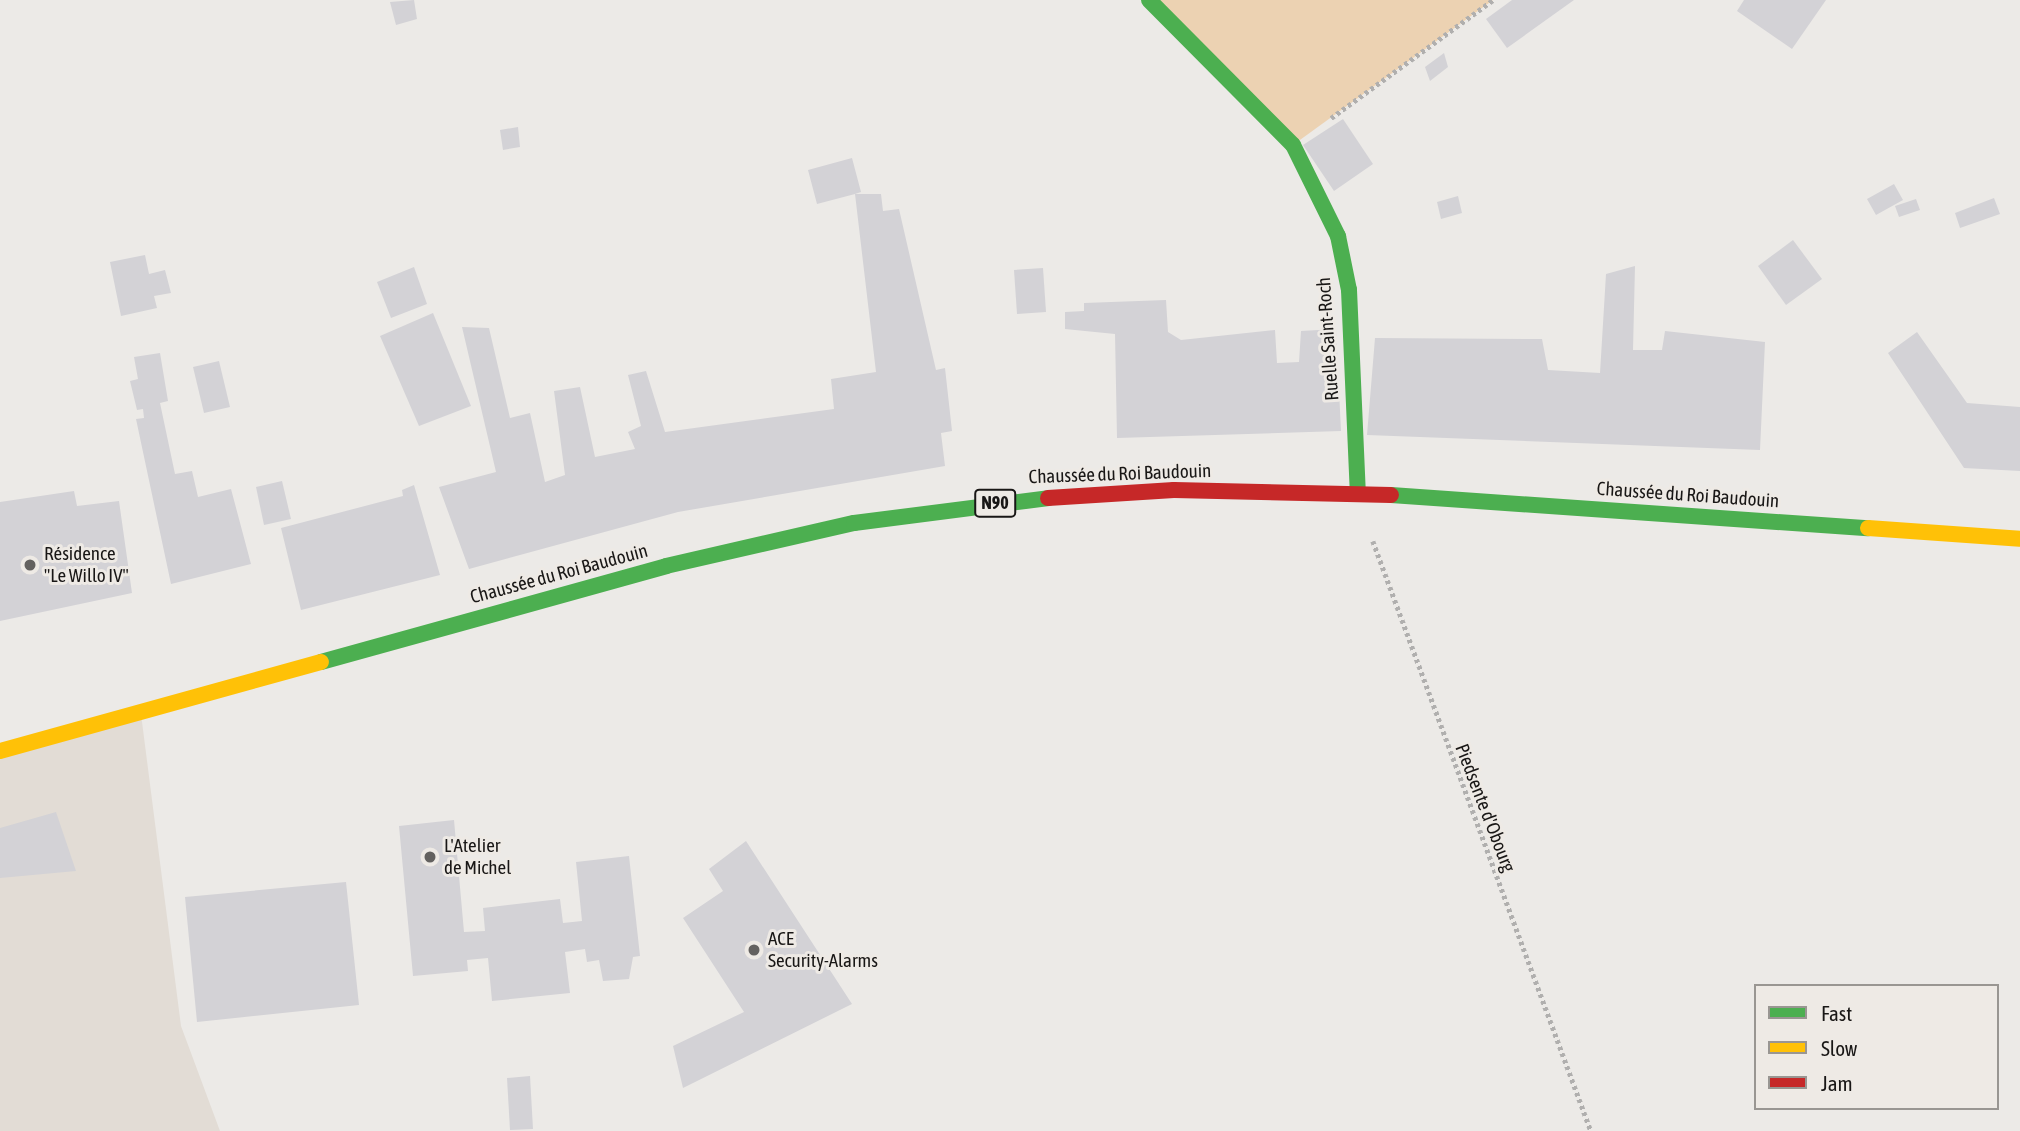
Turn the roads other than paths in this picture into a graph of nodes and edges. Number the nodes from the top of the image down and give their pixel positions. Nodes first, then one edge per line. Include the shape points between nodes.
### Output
1 (1149, 0) edge
2 (1358, 493) junction
3 (2020, 539) edge
4 (0, 751) edge

1 - 2 main road, Ruelle Saint-Roch via 1293,145 1338,236 1349,290
2 - 3 main road, Chaussée du Roi Baudouin / N90
2 - 4 main road, Chaussée du Roi Baudouin / N90 via 1161,491 1015,500 853,523 666,566

